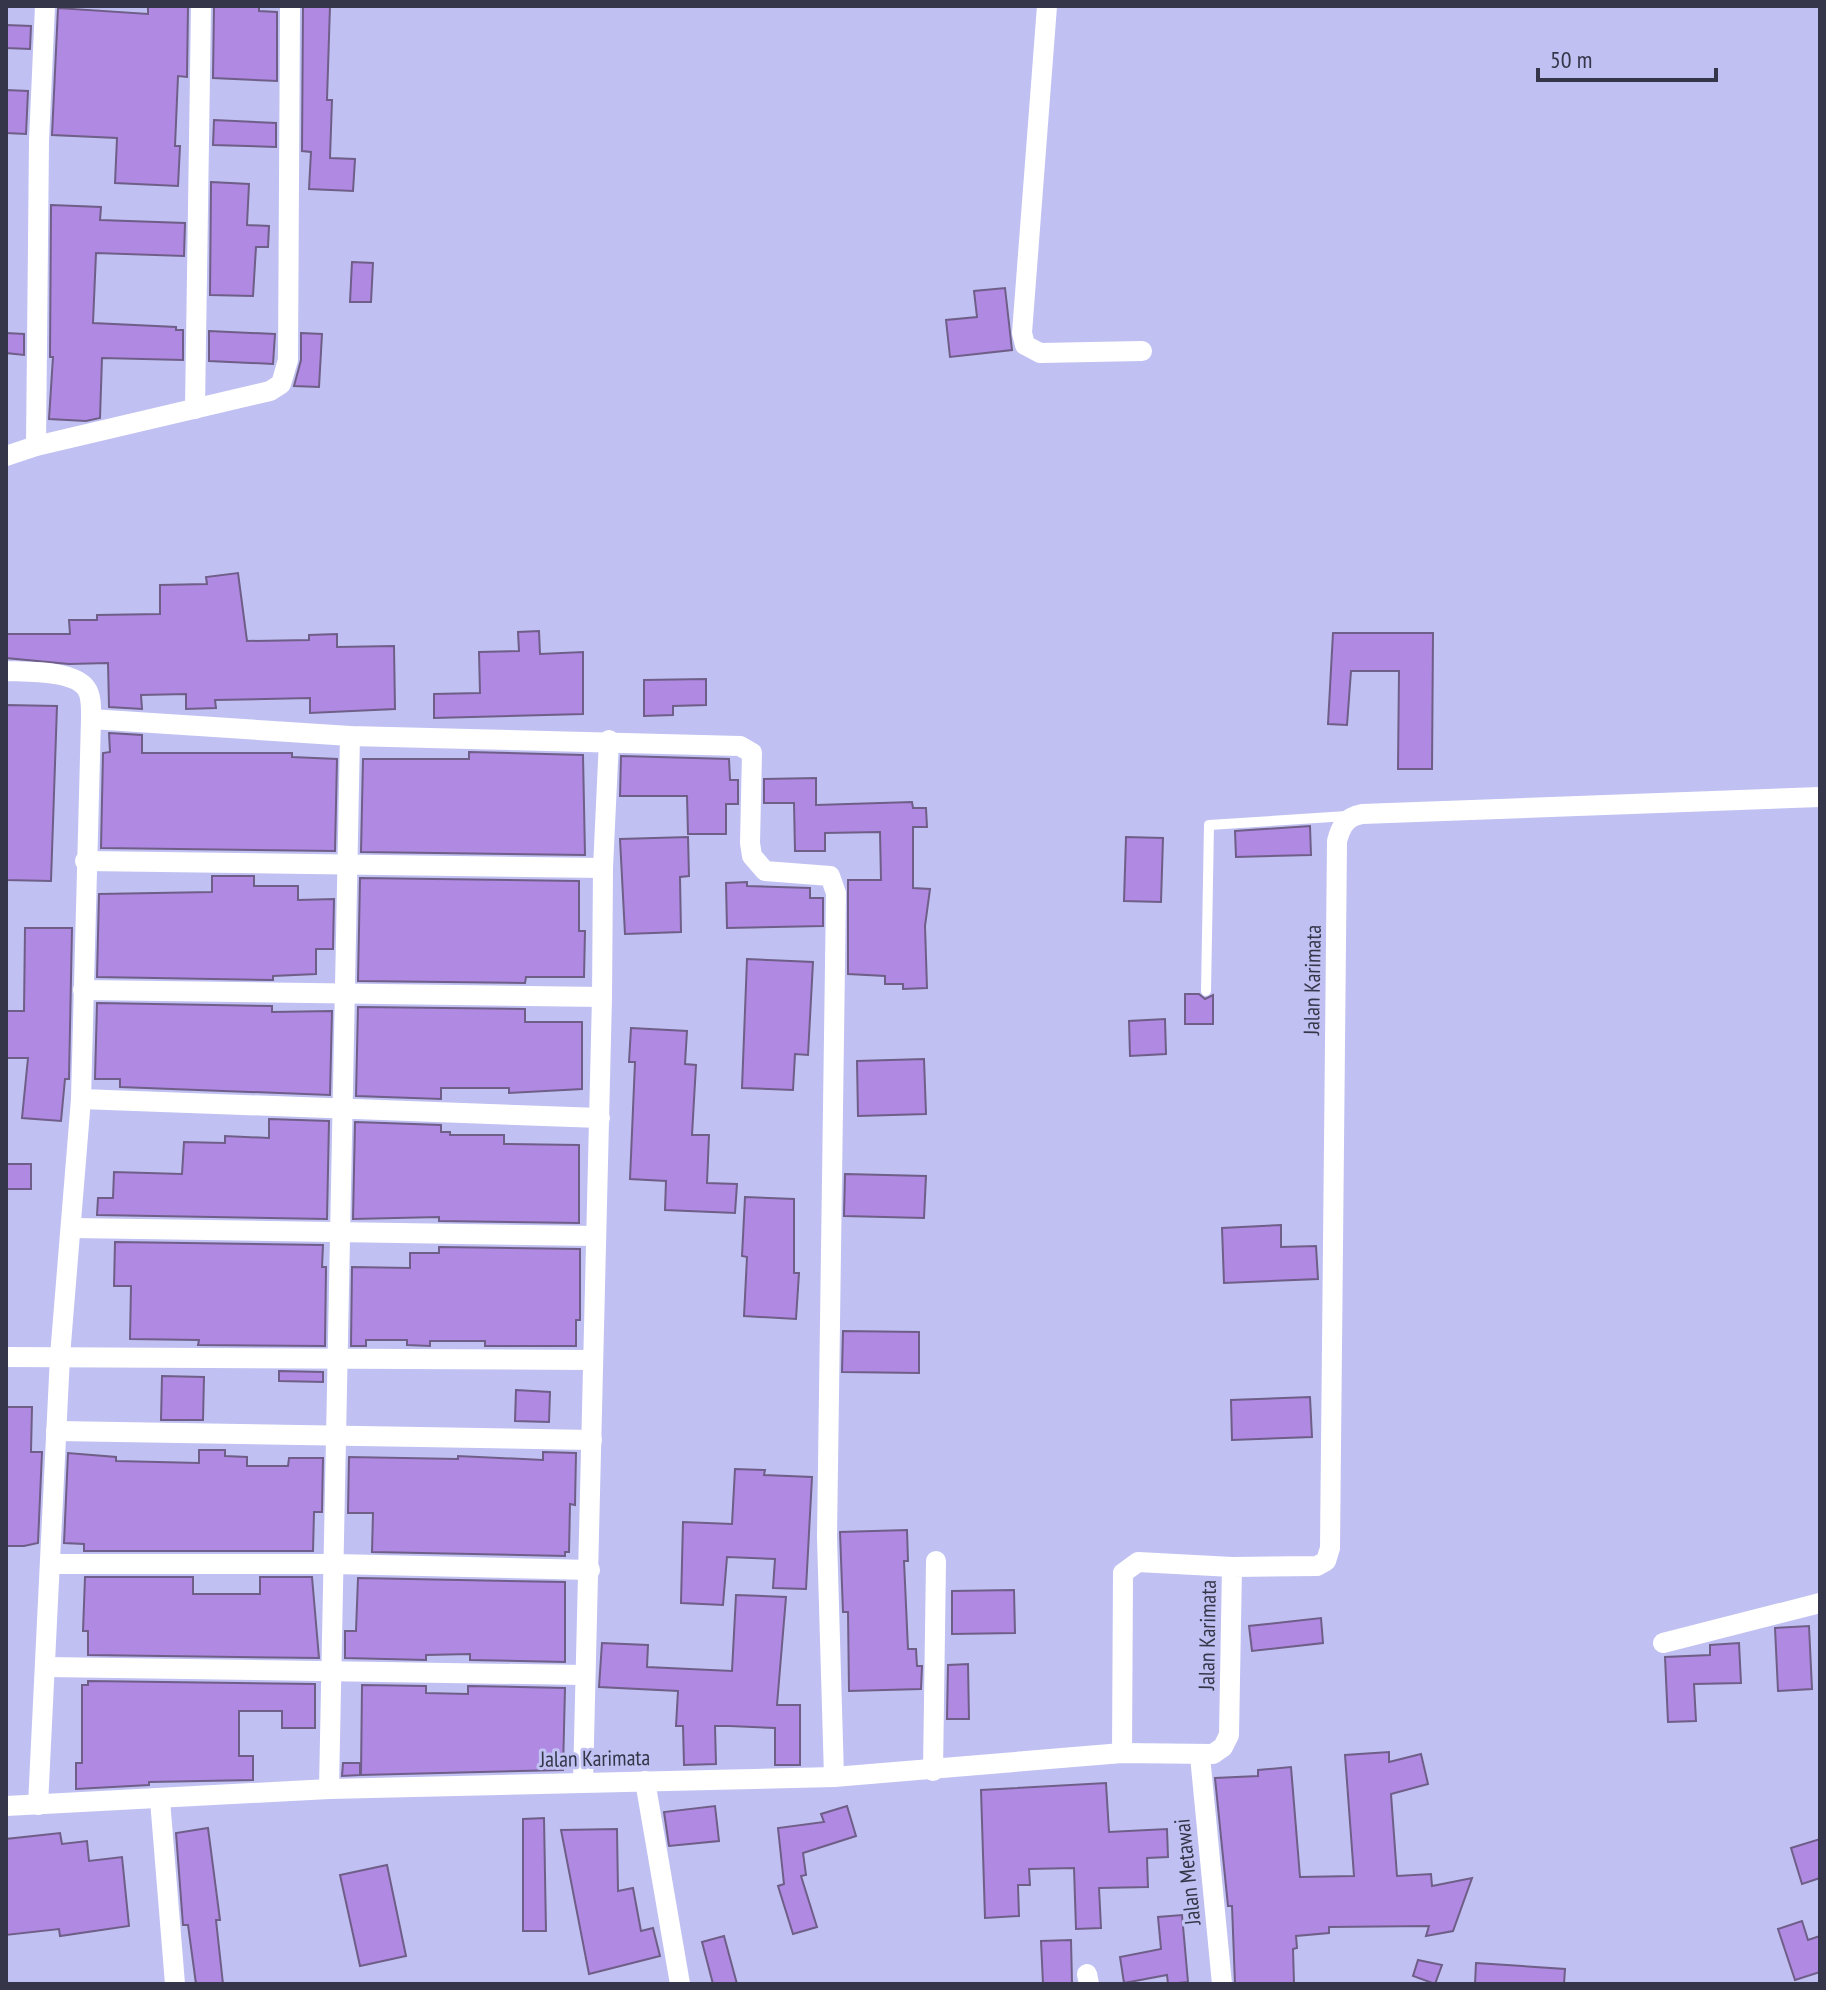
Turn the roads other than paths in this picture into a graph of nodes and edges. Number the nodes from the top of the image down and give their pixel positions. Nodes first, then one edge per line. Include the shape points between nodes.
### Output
1 (45, 6) edge
2 (201, 6) edge
3 (290, 6) edge
4 (1047, 6) edge
5 (1142, 351) dead end
6 (195, 409) junction
7 (36, 446) junction
8 (6, 456) edge
9 (6, 671) edge
10 (91, 719) junction
11 (350, 736) junction
12 (609, 740) junction
13 (1820, 797) edge
14 (1353, 815) junction
15 (85, 861) junction
16 (349, 863) junction
17 (603, 868) junction
18 (83, 990) junction
19 (348, 991) junction
20 (1206, 991) dead end
21 (602, 997) junction
22 (81, 1099) junction
23 (344, 1109) junction
24 (600, 1118) junction
25 (73, 1228) junction
26 (342, 1233) junction
27 (596, 1236) junction
28 (60, 1356) junction
29 (6, 1357) edge
30 (340, 1358) junction
31 (593, 1360) junction
32 (56, 1431) junction
33 (339, 1433) junction
34 (592, 1440) junction
35 (936, 1561) dead end
36 (52, 1564) junction
37 (335, 1564) junction
38 (1232, 1567) junction
39 (590, 1570) junction
40 (1820, 1603) edge
41 (1663, 1643) dead end
42 (47, 1667) junction
43 (333, 1671) junction
44 (584, 1675) junction
45 (1122, 1753) junction
46 (1200, 1756) junction
47 (933, 1771) junction
48 (834, 1777) junction
49 (645, 1781) junction
50 (583, 1782) junction
51 (329, 1789) junction
52 (160, 1800) junction
53 (38, 1805) junction
54 (6, 1806) edge
55 (175, 1984) edge
56 (680, 1984) edge
57 (1222, 1984) edge

1 - 7 street
2 - 6 street
3 - 6 street via 286,371 281,384 270,391
4 - 5 street via 1025,345 1040,353
6 - 7 street
7 - 8 street
9 - 10 street via 80,682 87,689
10 - 11 street
10 - 15 street
11 - 12 street
11 - 16 street
12 - 17 street
12 - 48 street via 747,748 753,760 750,843 758,865 775,874 830,876 834,881 827,1521
13 - 14 street
14 - 20 lane via 1209,825
14 - 38 street, Jalan Karimata via 1337,841 1330,1548 1326,1561 1317,1566
15 - 16 street
15 - 18 street
16 - 17 street
16 - 19 street
17 - 21 street
18 - 19 street
18 - 22 street
19 - 21 street
19 - 23 street
21 - 24 street
22 - 23 street
22 - 25 street
23 - 24 street
23 - 26 street
24 - 27 street
25 - 26 street
25 - 28 street
26 - 27 street
26 - 30 street
27 - 31 street
28 - 29 street
28 - 30 street
28 - 32 street
30 - 31 street
30 - 33 street
31 - 34 street
32 - 33 street
32 - 36 street
33 - 34 street
33 - 37 street
34 - 39 street
35 - 47 street
36 - 37 street
36 - 42 street
37 - 39 street
37 - 43 street
38 - 45 street via 1138,1562 1123,1573
38 - 46 street, Jalan Karimata via 1229,1735 1223,1747
39 - 44 street
40 - 41 street
42 - 43 street
42 - 53 street
43 - 44 street
43 - 51 street
44 - 50 street
45 - 46 street, Jalan Karimata
45 - 47 street, Jalan Karimata
46 - 57 street, Jalan Metawai
47 - 48 street, Jalan Karimata
48 - 49 street, Jalan Karimata
49 - 50 street, Jalan Karimata
49 - 56 street
50 - 51 street, Jalan Karimata
51 - 52 street, Jalan Karimata
52 - 53 street, Jalan Karimata
52 - 55 street
53 - 54 street, Jalan Karimata

